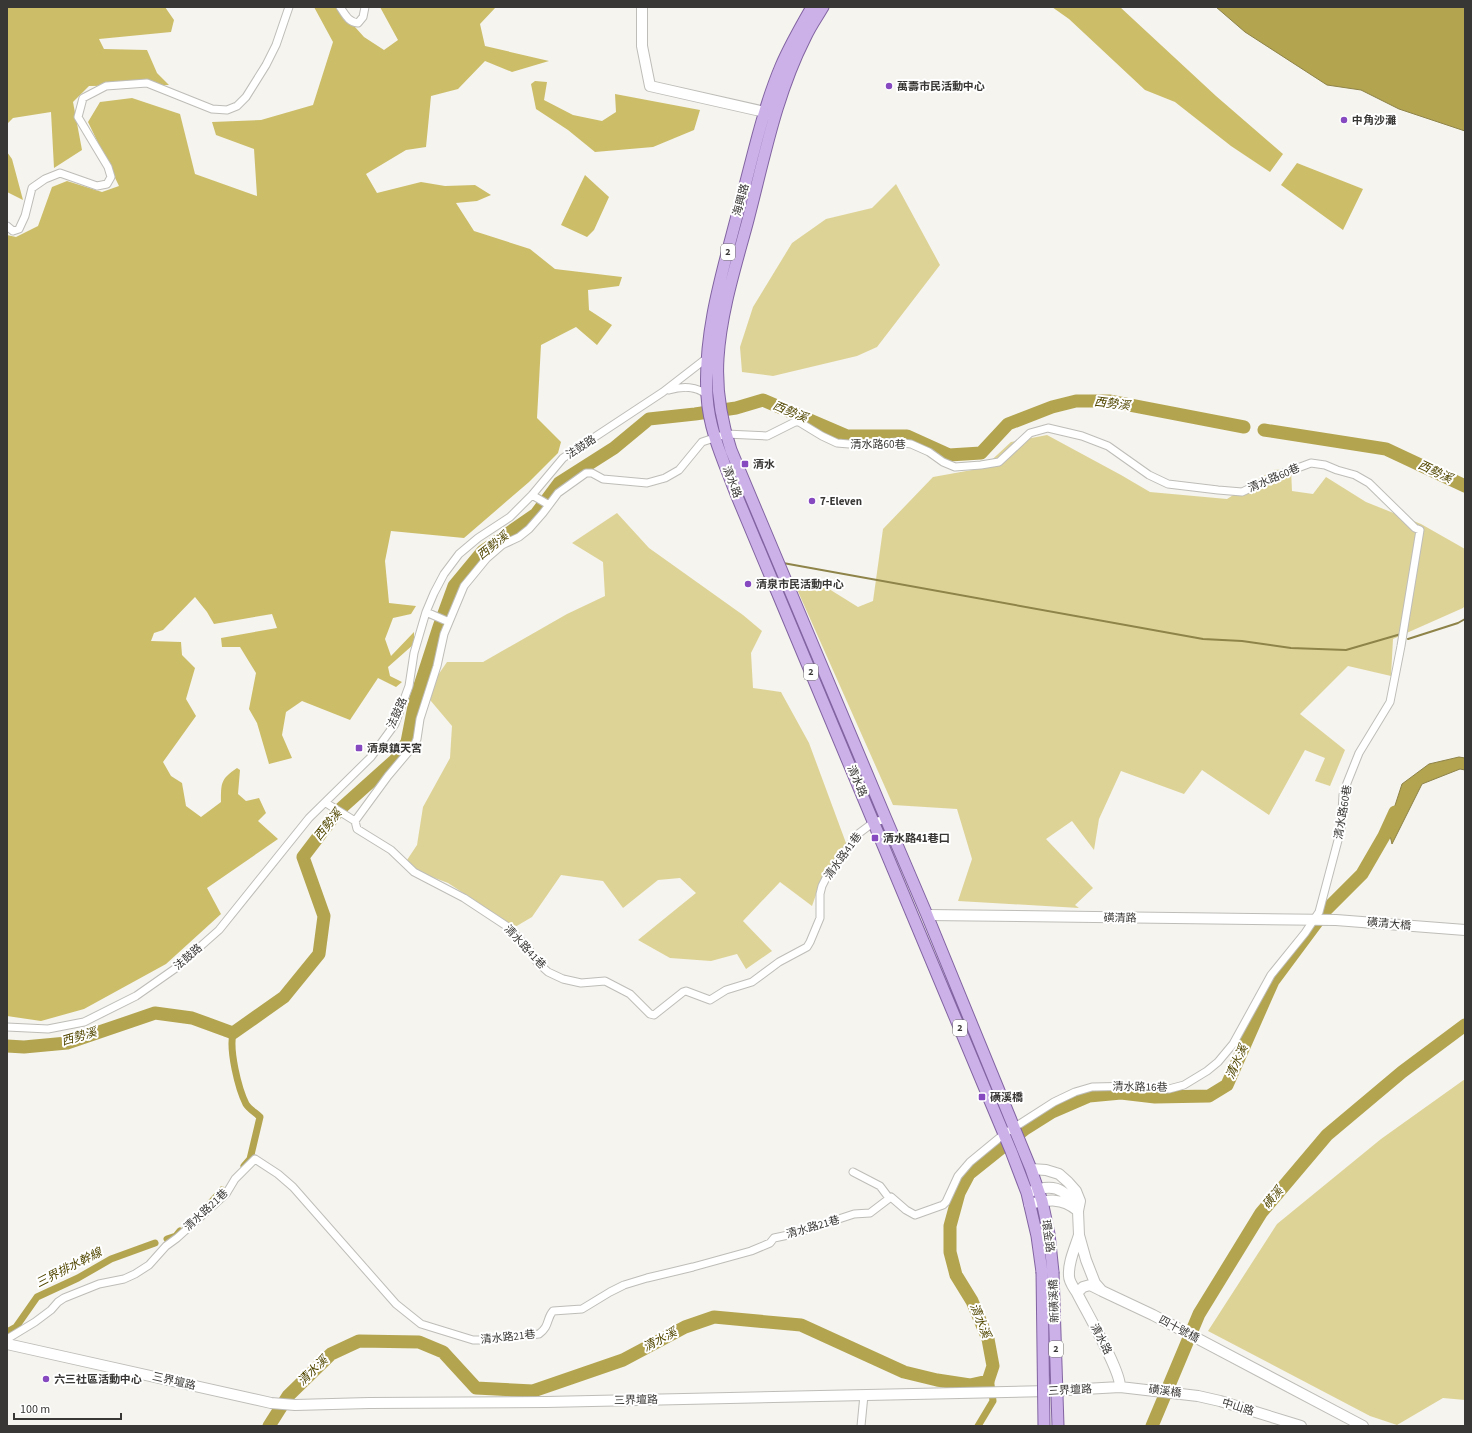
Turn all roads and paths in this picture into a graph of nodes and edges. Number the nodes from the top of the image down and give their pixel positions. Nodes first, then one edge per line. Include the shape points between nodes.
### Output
1 (289, 7) edge
2 (340, 7) edge
3 (365, 7) edge
4 (642, 7) edge
5 (812, 7) edge
6 (823, 7) edge
7 (765, 112) junction
8 (776, 116) junction
9 (7, 226) edge
10 (718, 358) junction
11 (706, 362) junction
12 (664, 392) junction
13 (711, 399) junction
14 (726, 434) junction
15 (714, 436) junction
16 (532, 495) junction
17 (549, 505) junction
18 (426, 612) junction
19 (449, 622) junction
20 (326, 802) junction
21 (886, 819) junction
22 (355, 821) junction
23 (874, 822) junction
24 (927, 915) junction
25 (914, 920) junction
26 (1314, 921) junction
27 (1465, 930) edge
28 (7, 1028) edge
29 (1015, 1130) junction
30 (1004, 1135) junction
31 (1030, 1169) junction
32 (853, 1172) dead end
33 (1038, 1188) junction
34 (889, 1198) junction
35 (1028, 1198) junction
36 (1042, 1201) junction
37 (1078, 1211) junction
38 (1080, 1235) junction
39 (1048, 1272) junction
40 (1102, 1291) junction
41 (1077, 1293) junction
42 (7, 1339) edge
43 (7, 1344) edge
44 (1120, 1387) junction
45 (1132, 1387) joint
46 (864, 1395) junction
47 (1198, 1396) joint
48 (861, 1426) edge
49 (1044, 1426) edge
50 (1058, 1426) edge
51 (1301, 1426) edge
52 (1363, 1426) edge

1 - 9 street via 266,65 246,97 237,106 227,110 212,109 147,83 106,86 83,98 78,117 108,167 111,177 107,184 97,186 60,173 45,179 32,188 19,229 13,231
2 - 3 street via 346,18 358,22 363,17
4 - 7 street via 642,46 650,86
5 - 7 main road, 海興路 / 2 via 780,67
6 - 8 main road, 海興路 / 2 via 800,49
7 - 8 street
7 - 11 main road, 海興路 / 2 via 712,316
8 - 10 main road, 海興路 / 2 via 722,318
10 - 11 street, 法鼓路
10 - 13 main road, 海興路 / 2 via 717,379
11 - 12 street, 法鼓路 via 703,361
11 - 13 main road, 海興路 / 2
12 - 13 street via 678,387 693,388 704,392
12 - 16 street, 法鼓路 via 563,458
13 - 14 main road, 清水路 / 2
13 - 15 main road, 清水路 / 2 via 711,424
14 - 15 street, 清水路60巷
14 - 21 main road, 清水路 / 2 via 777,562
14 - 26 street, 清水路60巷 via 767,436 799,422 837,443 911,444 955,467 999,462 1030,433 1048,428 1082,436 1108,446 1149,475 1168,484 1242,492 1311,463 1325,465 1369,482 1420,530 1390,702 1359,753 1347,783 1343,795 1341,829 1319,912
15 - 17 street via 702,442 679,470 665,478 647,483 603,479 586,473 558,493
15 - 23 main road, 清水路 / 2
16 - 17 street
16 - 18 street, 法鼓路 via 510,517 459,554 444,574
17 - 19 street via 529,529 502,545 487,558 464,586
18 - 19 street
18 - 20 street, 法鼓路 via 408,686 395,724 371,757
19 - 22 street via 415,744
20 - 22 street, 清水路41巷
20 - 28 street, 法鼓路 via 310,818 219,930 176,968 136,996 84,1022 48,1029
21 - 23 street, 清水路41巷
21 - 24 main road, 清水路 / 2
22 - 23 street, 清水路41巷 via 358,829 391,850 414,872 464,898 508,927 548,972 581,984 605,981 630,994 654,1015 683,992 710,1000 726,990 752,982 779,962 806,947 820,918 820,894 826,878 858,834
23 - 25 main road, 清水路 / 2
24 - 25 street
24 - 26 street, 磺清路
24 - 29 main road, 清水路 / 2
25 - 30 main road, 清水路 / 2
26 - 27 street, 磺清大橋 via 1336,920
26 - 29 street, 清水路16巷 via 1271,975 1233,1044 1218,1062 1206,1071 1184,1085 1169,1089 1113,1086 1081,1091 1054,1102
29 - 30 street
29 - 31 main road, 2
30 - 34 street via 970,1162 958,1176 943,1205 915,1215 894,1198
30 - 35 main road, 2
31 - 33 main road, 2
31 - 37 street, 清水路 via 1059,1174 1076,1191 1080,1200
32 - 34 street via 880,1186
33 - 35 street
33 - 36 main road, 2
33 - 37 street via 1051,1187 1065,1192
34 - 42 street, 清水路21巷 via 870,1213 854,1214 774,1238 770,1243 751,1251 624,1285 582,1309 553,1311 539,1334 473,1340 421,1324 410,1317 293,1187 255,1159 235,1179 226,1194 166,1246 149,1265 124,1279 99,1284 64,1298 40,1318
35 - 36 street
35 - 39 main road, 環金路 / 2
36 - 37 street via 1060,1200
36 - 39 main road, 環金路 / 2 via 1049,1234
37 - 38 street, 清水路
38 - 40 street, 清水路 via 1092,1276
38 - 41 street, 清水路 via 1069,1276
39 - 49 main road, 新磺溪橋 / 2, bridge
39 - 50 main road, 新磺溪橋 / 2, bridge
40 - 41 street via 1090,1285
40 - 52 street, 四十號橋 via 1206,1342
41 - 44 street, 清水路 via 1111,1358
43 - 46 street, 三界壇路 via 272,1403 294,1405
44 - 45 street, 三界壇路
44 - 46 street, 三界壇路
45 - 47 street, 磺溪橋
46 - 48 street
47 - 51 street, 中山路

